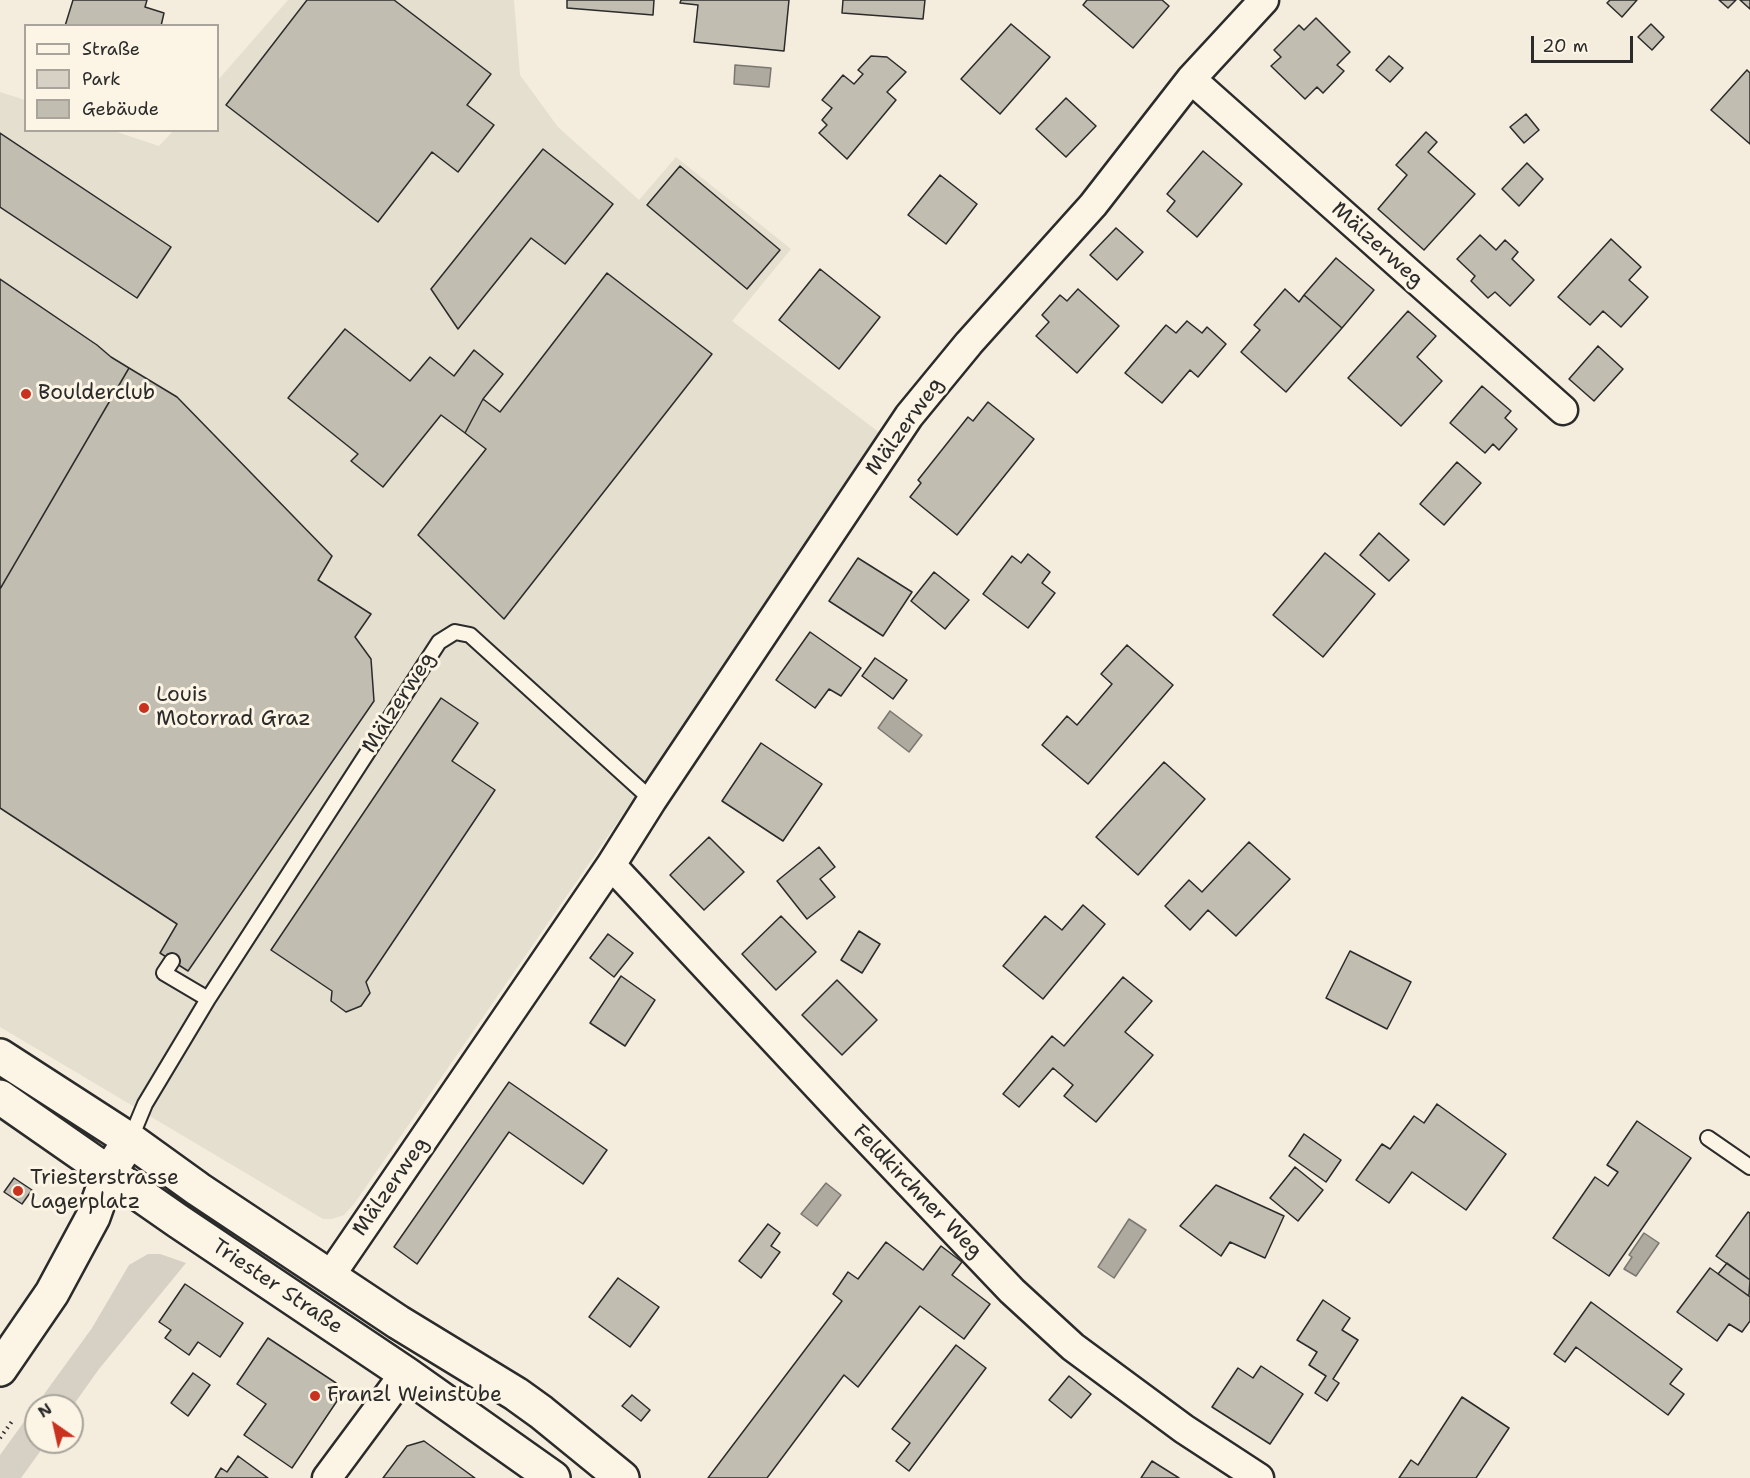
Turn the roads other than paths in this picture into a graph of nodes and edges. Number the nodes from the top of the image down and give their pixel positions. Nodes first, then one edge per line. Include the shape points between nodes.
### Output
1 (1264, 0) edge
2 (1191, 79) junction
3 (1563, 410) dead end
4 (652, 800) junction
5 (611, 865) junction
6 (172, 961) dead end
7 (208, 999) junction
8 (0, 1056) edge
9 (0, 1097) edge
10 (1708, 1138) dead end
11 (129, 1140) junction
12 (1750, 1167) edge
13 (109, 1172) junction
14 (330, 1276) junction
15 (0, 1369) edge
16 (406, 1374) junction
17 (327, 1478) edge
18 (553, 1478) edge
19 (622, 1478) edge
20 (1259, 1478) edge

1 - 2 street, Mälzerweg
2 - 3 street, Mälzerweg
2 - 4 street, Mälzerweg via 1093,205 930,388
4 - 5 street, Mälzerweg
4 - 7 lane, Mälzerweg via 470,635 455,632 438,642
5 - 14 street, Mälzerweg
5 - 20 street, Feldkirchner Weg via 1012,1291 1073,1347 1184,1429
6 - 7 lane via 164,973
7 - 11 lane
8 - 11 main road, Triester Straße
9 - 13 main road, Triester Straße
10 - 12 lane
11 - 13 main road
11 - 14 main road, Triester Straße
13 - 15 main road via 93,1217 52,1293
13 - 16 main road, Triester Straße
14 - 19 main road, Triester Straße via 516,1394
16 - 17 street
16 - 18 main road, Triester Straße

